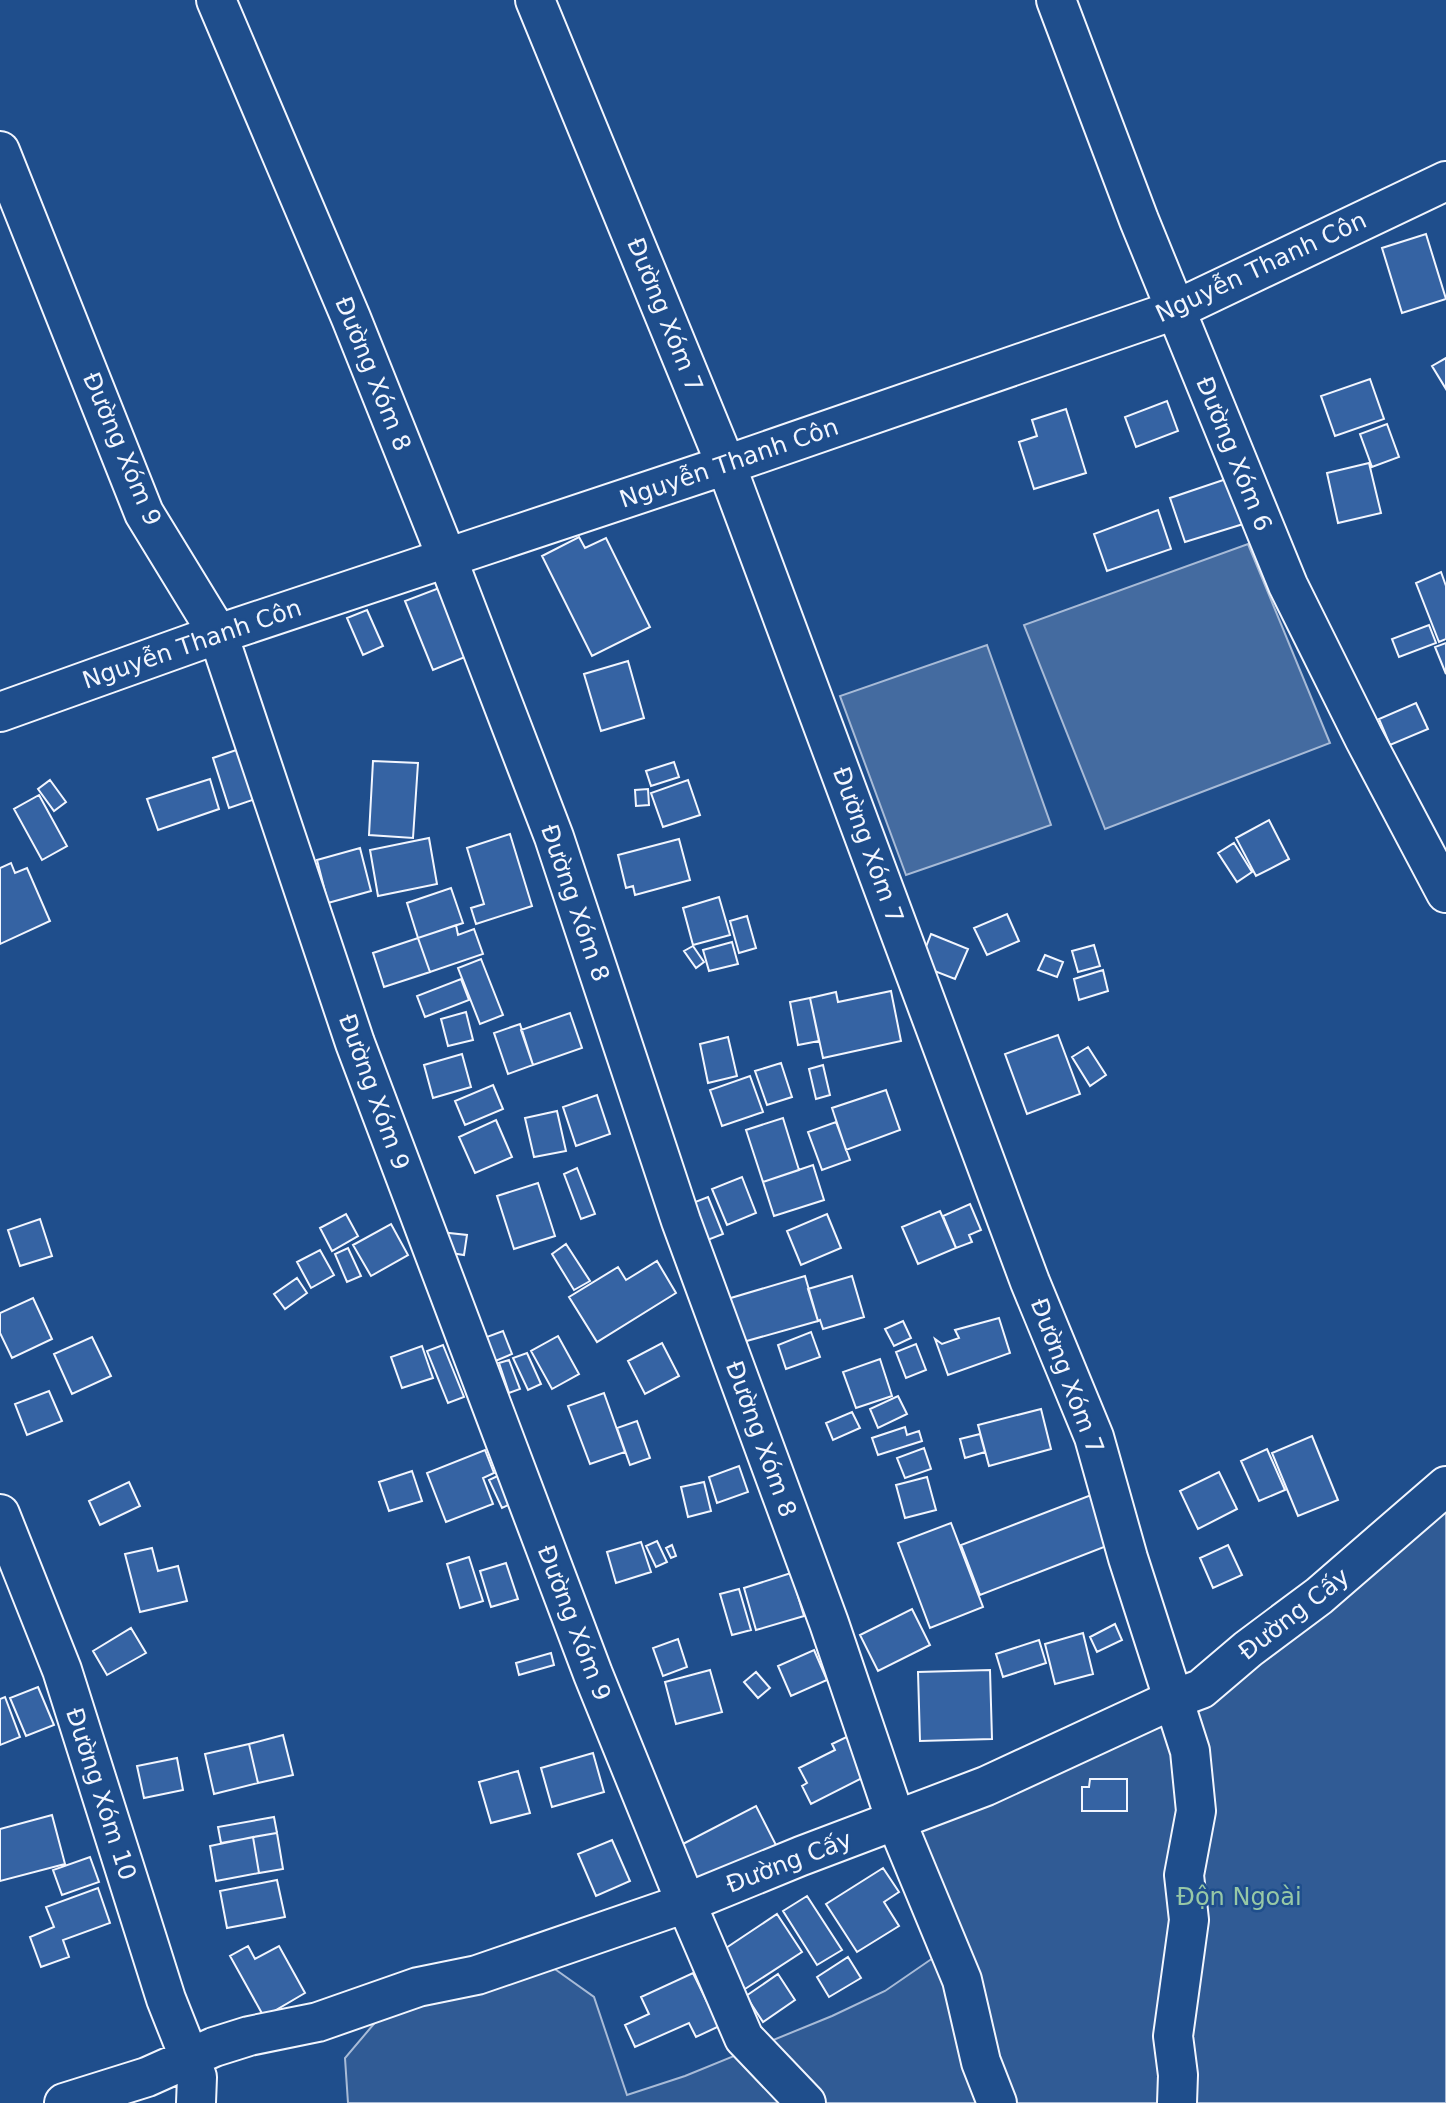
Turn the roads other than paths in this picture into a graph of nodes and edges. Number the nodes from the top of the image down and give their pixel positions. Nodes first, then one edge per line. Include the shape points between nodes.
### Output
1 (216, 0) edge
2 (536, 0) edge
3 (1056, 0) edge
4 (0, 151) edge
5 (1446, 181) edge
6 (1175, 310) junction
7 (726, 465) junction
8 (447, 558) junction
9 (218, 634) junction
10 (0, 712) edge
11 (1446, 894) edge
12 (1446, 1486) edge
13 (0, 1514) edge
14 (1174, 1699) junction
15 (896, 1821) junction
16 (686, 1903) junction
17 (194, 2079) edge
18 (64, 2103) edge
19 (806, 2103) edge
20 (997, 2103) edge
21 (1177, 2103) edge

1 - 8 street, Đường Xóm 8
2 - 7 street, Đường Xóm 7
3 - 6 street, Đường Xóm 6
4 - 9 street, Đường Xóm 9 via 144,513
5 - 6 street, Nguyễn Thanh Côn
6 - 7 street, Nguyễn Thanh Côn
6 - 11 street, Đường Xóm 6 via 1289,585
7 - 8 street, Nguyễn Thanh Côn
7 - 14 street, Đường Xóm 7 via 1030,1282 1094,1437
8 - 9 street, Nguyễn Thanh Côn
8 - 15 street, Đường Xóm 8 via 554,837 681,1220 829,1623
9 - 10 street, Nguyễn Thanh Côn
9 - 16 street, Đường Xóm 9 via 355,1043 593,1674
12 - 14 street, Đường Cấy via 1319,1596 1201,1689
13 - 17 street, Đường Xóm 10 via 62,1670
14 - 15 street, Đường Cấy via 986,1786
14 - 21 street, Đường Xóm 7 via 1189,1751 1196,1811 1184,1875 1189,1920 1173,2036
15 - 16 street, Đường Cấy
15 - 20 street, Đường Xóm 8 via 962,1980 981,2062
16 - 17 street, Đường Cấy via 477,1975 418,1987 318,2022 214,2047
16 - 19 street, Đường Xóm 9 via 744,2038
17 - 18 street, Đường Cấy via 147,2077

